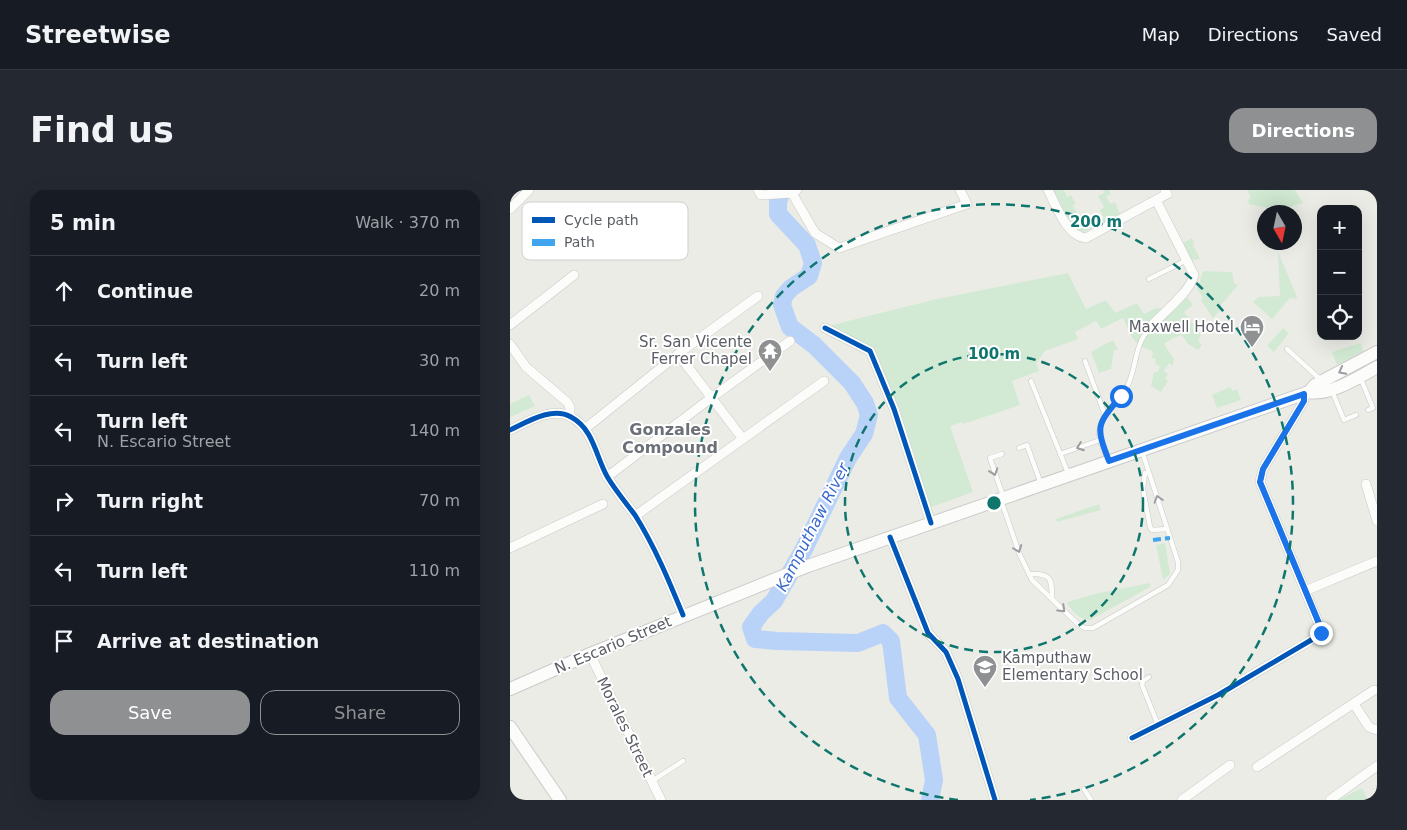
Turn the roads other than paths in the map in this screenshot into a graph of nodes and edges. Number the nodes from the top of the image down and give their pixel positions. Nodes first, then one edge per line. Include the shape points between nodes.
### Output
1 (529, 190) edge
2 (960, 190) edge
3 (1048, 190) edge
4 (759, 192) edge
5 (792, 192) edge
6 (1166, 192) edge
7 (1156, 200) junction
8 (510, 209) edge
9 (1187, 260) junction
10 (574, 275) dead end
11 (1149, 279) dead end
12 (758, 296) dead end
13 (510, 325) edge
14 (1152, 325) joint
15 (825, 328) dead end
16 (790, 341) dead end
17 (510, 344) edge
18 (1287, 349) dead end
19 (1377, 352) edge
20 (678, 354) junction
21 (1085, 361) dead end
22 (1377, 367) edge
23 (1359, 376) junction
24 (824, 381) dead end
25 (1032, 381) dead end
26 (1327, 385) junction
27 (1306, 393) junction
28 (711, 398) junction
29 (1368, 410) dead end
30 (1106, 415) junction
31 (1356, 415) dead end
32 (570, 416) junction
33 (586, 428) junction
34 (510, 430) edge
35 (743, 439) junction
36 (1100, 440) junction
37 (1019, 448) dead end
38 (1142, 450) junction
39 (1002, 454) dead end
40 (1060, 454) junction
41 (1109, 461) junction
42 (1145, 474) dead end
43 (1069, 475) junction
44 (608, 477) junction
45 (1366, 484) dead end
46 (1041, 485) junction
47 (1002, 498) junction
48 (604, 504) dead end
49 (635, 516) junction
50 (1377, 521) edge
51 (931, 523) junction
52 (1167, 528) junction
53 (890, 537) junction
54 (510, 548) edge
55 (1377, 561) edge
56 (1029, 574) junction
57 (1305, 591) junction
58 (1052, 598) junction
59 (684, 615) junction
60 (590, 654) junction
61 (1149, 677) dead end
62 (510, 689) edge
63 (1374, 690) dead end
64 (1354, 704) junction
65 (1158, 725) junction
66 (510, 727) edge
67 (1377, 730) edge
68 (1132, 738) dead end
69 (683, 762) dead end
70 (1230, 765) dead end
71 (1377, 766) edge
72 (1257, 767) dead end
73 (652, 781) junction
74 (1084, 789) dead end
75 (560, 800) edge
76 (661, 800) edge
77 (996, 800) edge
78 (1091, 800) edge
79 (1182, 800) edge
80 (1330, 800) edge

1 - 8 street
2 - 5 street via 967,204 839,248 815,233
3 - 7 street via 1068,226 1082,238 1093,236
4 - 5 street
6 - 7 street
7 - 9 street
9 - 11 lane
9 - 14 street via 1194,275 1191,284
10 - 13 street
12 - 20 street
14 - 30 lane via 1139,345 1126,389
15 - 51 street via 870,351 894,409
16 - 28 street
17 - 32 street via 526,367 561,396 570,407
18 - 26 lane
19 -> 26 main road, N. Escario Street
20 - 28 street
20 - 33 street
21 - 30 lane
22 - 23 main road, N. Escario Street
23 - 26 main road, N. Escario Street
23 - 29 lane via 1372,408
24 - 35 street
25 - 40 lane
26 - 27 main road, N. Escario Street via 1318,394
26 - 31 lane via 1344,420
27 - 38 main road, N. Escario Street
27 - 57 street via 1263,469 1260,482
28 - 35 street
28 - 44 street
30 - 36 lane via 1101,425
32 - 33 street
32 - 34 street via 540,416
33 - 44 street
35 - 49 street
36 -> 40 lane
36 - 41 lane
37 - 46 lane via 1027,445
38 - 41 main road, N. Escario Street
52 -> 38 lane
39 -> 47 lane via 990,458
40 - 43 lane
41 - 43 main road, N. Escario Street
42 - 52 lane via 1143,489 1150,527 1152,530
43 - 46 main road, N. Escario Street
44 - 49 street
45 - 50 street
46 - 47 main road, N. Escario Street
47 - 51 main road, N. Escario Street
47 -> 56 lane
48 - 54 street
49 - 59 street via 663,565
51 - 53 main road, N. Escario Street
58 -> 52 lane via 1078,624 1088,629 1168,584 1178,570 1178,562
53 - 59 main road, N. Escario Street
53 - 77 street via 928,633 946,652 958,679
55 - 57 street
56 - 58 lane
56 - 58 lane via 1045,574 1049,578
57 - 65 street via 1321,628 1318,636 1218,696
59 - 60 main road, N. Escario Street
60 - 62 main road, N. Escario Street
60 - 73 street, Morales Street
61 - 65 lane via 1142,685
63 - 64 street
64 - 67 street via 1369,727
64 - 72 street
65 - 68 street
66 - 75 main road
69 - 73 lane
70 - 79 street
71 - 80 street
73 - 76 street, Morales Street
74 - 78 lane

